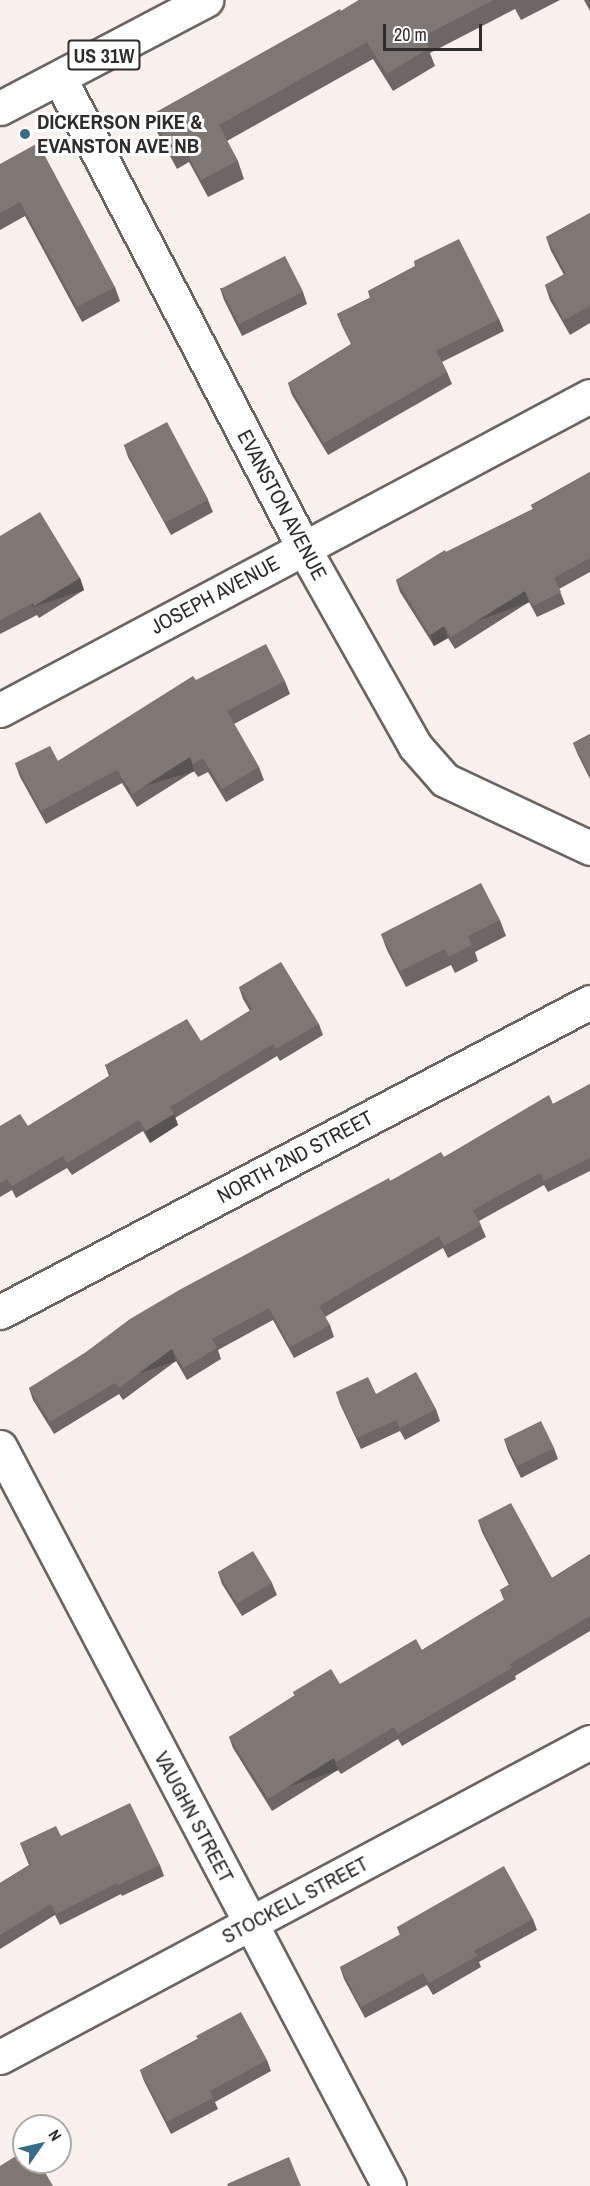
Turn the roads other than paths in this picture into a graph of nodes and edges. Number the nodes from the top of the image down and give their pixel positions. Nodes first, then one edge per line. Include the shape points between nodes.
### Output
1 (206, 0) edge
2 (60, 79) junction
3 (0, 108) edge
4 (590, 396) edge
5 (303, 547) junction
6 (0, 710) edge
7 (590, 848) edge
8 (590, 1002) edge
9 (0, 1312) edge
10 (0, 1447) edge
11 (590, 1742) edge
12 (251, 1924) junction
13 (0, 2057) edge
14 (389, 2186) edge

1 - 2 street, US 31W
2 - 3 street, US 31W
2 - 5 street, EVANSTON AVENUE
4 - 5 street, JOSEPH AVENUE
5 - 6 street, JOSEPH AVENUE
5 - 7 street, EVANSTON AVENUE via 415,746 446,780
8 - 9 street, NORTH 2ND STREET
10 - 12 street, VAUGHN STREET
11 - 12 street, STOCKELL STREET
12 - 13 street, STOCKELL STREET
12 - 14 street, VAUGHN STREET

